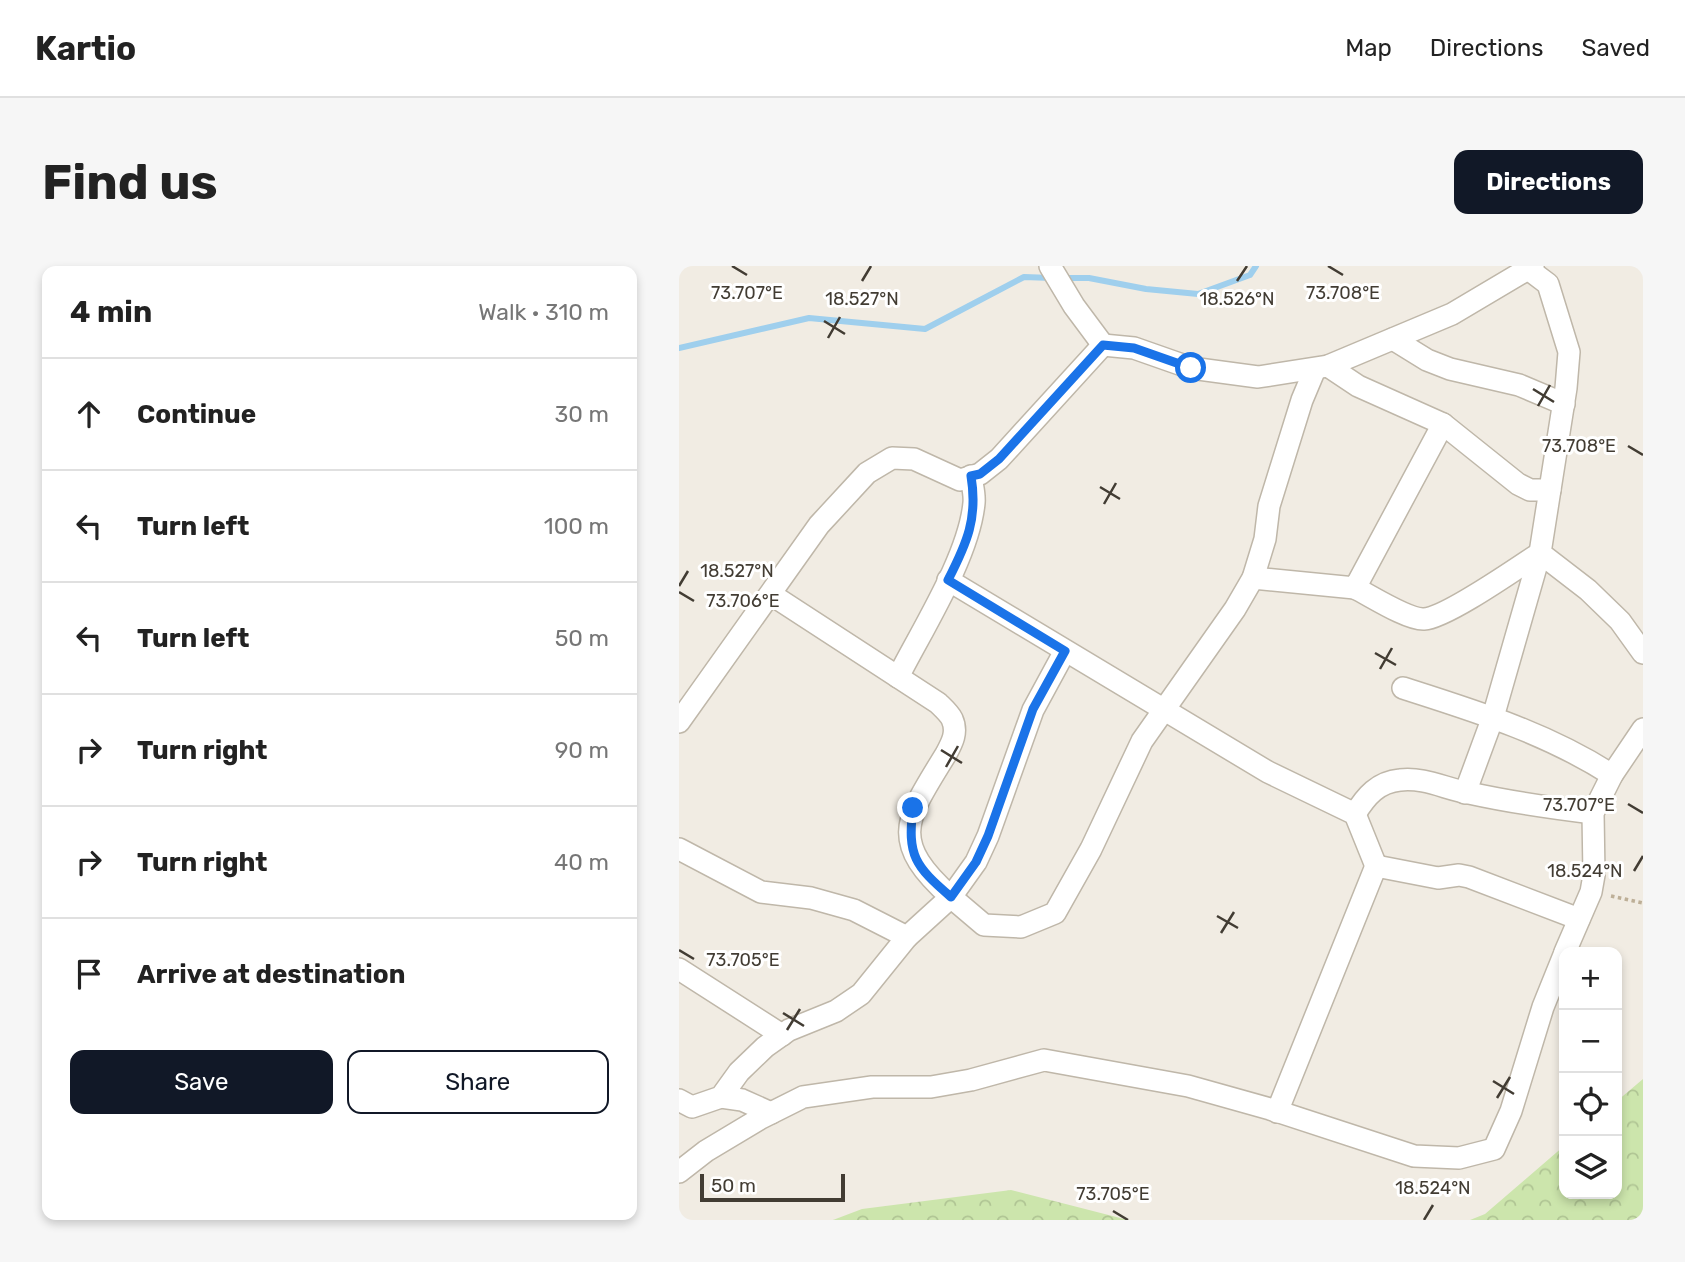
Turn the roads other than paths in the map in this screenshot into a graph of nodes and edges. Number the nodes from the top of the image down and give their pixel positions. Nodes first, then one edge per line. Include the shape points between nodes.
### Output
1 (1050, 266) edge
2 (1530, 267) edge
3 (1393, 339) junction
4 (1103, 345) junction
5 (1321, 368) junction
6 (1564, 404) junction
7 (1443, 424) junction
8 (971, 476) junction
9 (1550, 490) junction
10 (1541, 553) junction
11 (1253, 578) junction
12 (948, 580) junction
13 (1355, 588) junction
14 (772, 594) junction
15 (1065, 651) junction
16 (1643, 653) edge
17 (898, 677) junction
18 (1403, 688) dead end
19 (1163, 709) junction
20 (682, 714) edge
21 (1493, 717) junction
22 (1643, 729) edge
23 (1612, 775) junction
24 (1465, 793) junction
25 (1593, 813) junction
26 (1355, 814) junction
27 (679, 849) edge
28 (1376, 866) junction
29 (951, 897) junction
30 (1579, 919) junction
31 (907, 937) junction
32 (1567, 947) edge
33 (1559, 968) edge
34 (679, 969) edge
35 (782, 1035) junction
36 (721, 1097) junction
37 (679, 1100) edge
38 (1277, 1112) junction
39 (771, 1113) junction
40 (679, 1172) edge

1 - 4 street
2 - 3 street via 1452,314
2 - 6 street via 1548,284 1569,352
3 - 5 street
3 - 6 street via 1450,369 1519,386
4 - 5 street via 1134,348 1191,368 1258,377
4 - 8 street via 999,459
5 - 7 street
5 - 11 street via 1302,400 1269,506
6 - 9 street
7 - 9 street via 1518,484 1530,490
7 - 13 street
8 - 12 street via 975,500 968,535
8 - 14 street via 960,480 914,459 893,458 867,473 819,525
9 - 10 street
10 - 13 street via 1443,614 1423,619
10 - 16 street via 1597,597
10 - 21 street
11 - 13 street
11 - 19 street
12 - 15 street
12 - 17 street
14 - 17 street
14 - 20 street
15 - 19 street
15 - 29 street via 1033,709 976,862
17 - 29 street via 938,703 952,719 954,740 913,808 909,836 913,854 929,878
18 - 21 street
19 - 26 street via 1268,772
19 - 29 street via 1142,741 1055,913 1021,927 984,925
21 - 23 street via 1581,755
21 - 24 street
22 - 23 street
23 - 25 street
24 - 25 street
24 - 26 street via 1418,779 1398,780 1380,785 1365,797
25 - 30 street via 1594,875
26 - 28 street
27 - 31 street via 761,892 811,898 855,910
28 - 30 street via 1438,878 1459,874
28 - 38 street
29 - 31 street
30 - 32 street
31 - 35 street via 861,994 836,1011
33 - 38 street via 1494,1149 1459,1158 1414,1156
34 - 35 street
35 - 36 street via 739,1072
36 - 37 street via 692,1107
36 - 39 street via 742,1100
38 - 39 street via 1188,1086 1044,1060 931,1087 872,1087 803,1097
39 - 40 street

